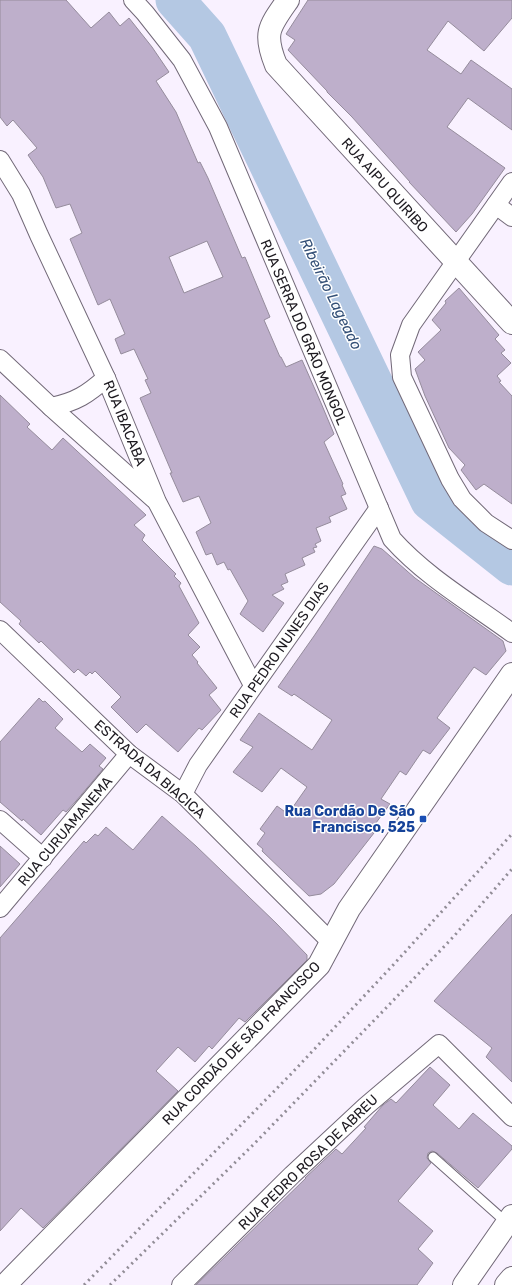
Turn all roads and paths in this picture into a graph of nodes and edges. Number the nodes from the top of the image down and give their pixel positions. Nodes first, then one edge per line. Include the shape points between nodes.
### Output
1 (133, 0) edge
2 (288, 0) edge
3 (0, 160) edge
4 (512, 182) edge
5 (496, 205) junction
6 (512, 217) edge
7 (456, 262) junction
8 (512, 323) edge
9 (0, 359) edge
10 (106, 378) junction
11 (51, 407) junction
12 (157, 502) junction
13 (379, 508) junction
14 (512, 540) edge
15 (0, 630) edge
16 (512, 633) edge
17 (512, 674) edge
18 (253, 685) junction
19 (129, 754) junction
20 (183, 794) junction
21 (0, 820) edge
22 (43, 858) junction
23 (0, 908) edge
24 (332, 943) junction
25 (512, 1117) edge
26 (433, 1157) dead end
27 (509, 1220) edge
28 (512, 1278) edge
29 (5, 1285) edge
30 (181, 1285) edge
31 (464, 1285) edge
32 (506, 1285) edge

1 - 13 street, RUA SERRA DO GRÃO MONGOL via 182,60 218,127
2 - 7 street, RUA AIPU QUIRIBO via 269,30 271,52 276,65
3 - 10 street, RUA IBACABA via 22,194
4 - 5 street
5 - 6 street
5 - 7 street
7 - 8 street, RUA AIPU QUIRIBO
7 - 14 street via 411,325 400,355 402,377 462,499 486,523
9 - 11 street
10 - 11 street via 74,401
10 - 12 street, RUA IBACABA
11 - 12 street
12 - 18 street, RUA IBACABA
13 - 16 street, RUA SERRA DO GRÃO MONGOL via 392,538 407,555 429,574
13 - 18 street, RUA PEDRO NUNES DIAS
15 - 19 street, ESTRADA DA BIACICA
17 - 24 street, RUA CORDÃO DE SÃO FRANCISCO via 349,909
18 - 20 street, RUA PEDRO NUNES DIAS via 198,765
19 - 20 street, ESTRADA DA BIACICA
19 - 22 street, RUA CURUAMANEMA
20 - 24 street, ESTRADA DA BIACICA
21 - 22 street
22 - 23 street, RUA CURUAMANEMA
24 - 29 street, RUA CORDÃO DE SÃO FRANCISCO via 319,965
25 - 30 street, RUA PEDRO ROSA DE ABREU via 439,1044 366,1106 292,1175
26 - 27 lane
27 - 31 street
28 - 32 street

